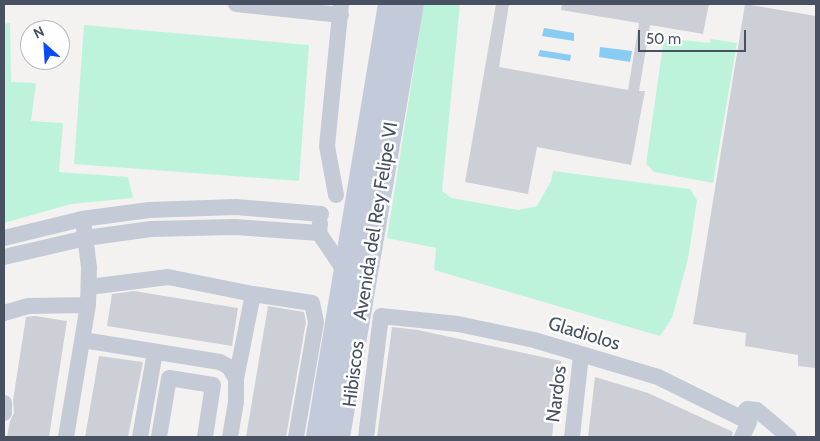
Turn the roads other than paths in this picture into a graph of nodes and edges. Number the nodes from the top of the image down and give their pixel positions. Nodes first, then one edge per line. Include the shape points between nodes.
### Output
1 (236, 4) edge
2 (390, 4) edge
3 (412, 4) edge
4 (341, 9) edge
5 (362, 183) junction
6 (336, 195) junction
7 (321, 214) junction
8 (82, 219) junction
9 (319, 233) junction
10 (4, 238) edge
11 (86, 238) junction
12 (4, 257) edge
13 (346, 273) junction
14 (89, 287) junction
15 (252, 294) junction
16 (88, 305) junction
17 (4, 313) edge
18 (381, 316) joint
19 (83, 340) junction
20 (155, 352) junction
21 (581, 355) junction
22 (236, 379) junction
23 (4, 403) edge
24 (4, 413) edge
25 (740, 417) junction
26 (66, 437) edge
27 (140, 437) edge
28 (159, 437) edge
29 (205, 437) edge
30 (230, 437) edge
31 (296, 437) edge
32 (318, 437) edge
33 (338, 437) edge
34 (366, 437) edge
35 (572, 437) edge
36 (742, 437) edge
37 (789, 437) edge

1 - 4 street
2 - 5 main road, Avenida del Rey Felipe VI
3 - 33 main road, Avenida del Rey Felipe VI
4 - 6 street via 326,146
5 - 6 street
5 - 13 main road, Avenida del Rey Felipe VI
6 - 7 street
7 - 8 street via 236,207 149,210
7 - 9 street
8 - 10 street
8 - 11 street
9 - 11 street via 235,227 151,229
9 - 13 street
11 - 12 street
11 - 14 street
13 - 32 main road, Avenida del Rey Felipe VI
14 - 15 street via 168,277
14 - 16 street
15 - 22 street
15 - 31 street via 312,302 316,322
16 - 17 street via 28,306
16 - 19 street
18 - 21 street, Gladiolos via 458,324 534,340
18 - 34 street, Hibiscos
19 - 20 street
19 - 26 street
20 - 22 street via 220,362 229,367
20 - 27 street
21 - 25 street, Gladiolos via 658,377
21 - 35 street, Nardos
22 - 30 street
23 - 24 street
25 - 36 street via 749,422
25 - 37 street via 747,409 757,410
28 - 29 street via 168,378 213,385

